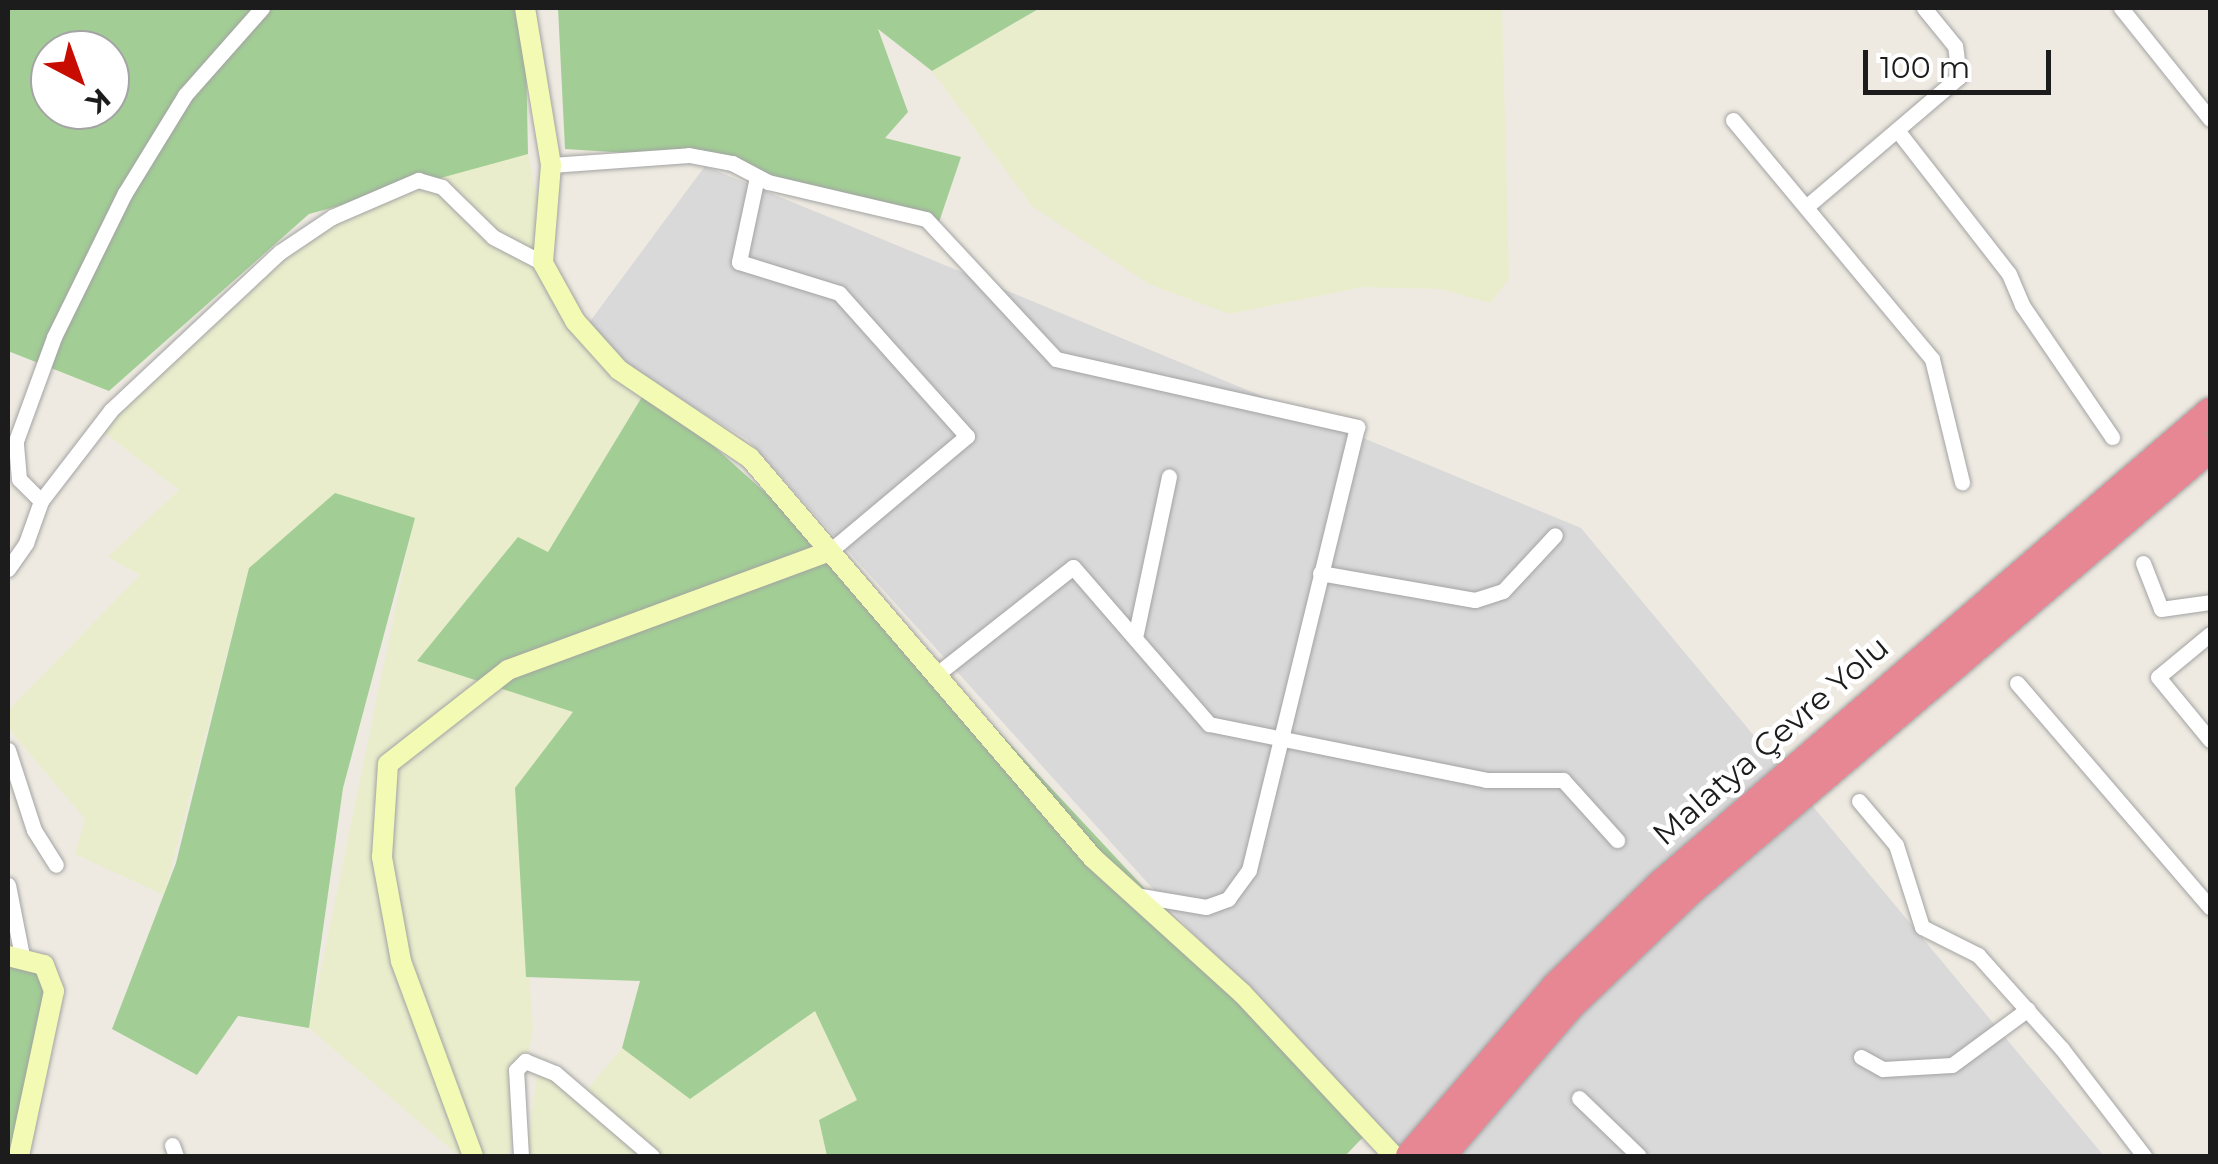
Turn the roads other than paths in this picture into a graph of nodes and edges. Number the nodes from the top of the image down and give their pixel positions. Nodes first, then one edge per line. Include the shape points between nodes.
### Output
1 (262, 8) edge
2 (525, 8) edge
3 (1924, 8) edge
4 (2121, 8) edge
5 (2210, 119) edge
6 (1733, 120) dead end
7 (1896, 130) junction
8 (551, 166) junction
9 (757, 177) junction
10 (1806, 207) junction
11 (543, 264) junction
12 (2210, 412) edge
13 (2112, 437) dead end
14 (2210, 448) edge
15 (1169, 476) dead end
16 (1962, 482) dead end
17 (42, 502) junction
18 (1555, 534) dead end
19 (830, 551) junction
20 (2143, 563) dead end
21 (8, 569) edge
22 (1320, 573) junction
23 (2210, 602) edge
24 (1136, 633) junction
25 (2210, 634) edge
26 (936, 674) junction
27 (2017, 682) dead end
28 (1280, 740) junction
29 (2210, 740) edge
30 (8, 750) edge
31 (1859, 801) dead end
32 (1618, 840) dead end
33 (56, 865) dead end
34 (8, 885) edge
35 (1127, 894) junction
36 (2210, 907) edge
37 (14, 956) edge
38 (2028, 1009) junction
39 (1861, 1057) dead end
40 (1579, 1098) dead end
41 (20, 1156) edge
42 (472, 1156) edge
43 (521, 1156) edge
44 (652, 1156) edge
45 (1394, 1156) edge
46 (1410, 1156) edge
47 (1441, 1156) edge
48 (1639, 1156) edge
49 (2144, 1156) edge

1 - 17 street via 185,95 125,193 54,338 16,441 20,479
2 - 8 street
3 - 7 street via 1956,46 1959,78
4 - 5 street
6 - 10 street
7 - 10 street
7 - 13 street via 2009,274 2022,305
8 - 9 street via 690,154 732,163
8 - 11 street
9 - 19 street via 739,262 839,292 968,436
9 - 22 street via 938,225 1056,358 1356,427
10 - 16 street via 1932,359
11 - 17 street via 493,237 442,187 418,180 377,195 280,252 158,362 87,437
11 - 19 street via 575,321 619,370 750,458
12 - 46 highway, Malatya Çevre Yolu via 1661,884 1556,986
14 - 47 highway, Malatya Çevre Yolu via 1690,890 1569,1007
15 - 24 street
17 - 21 street
18 - 22 street via 1503,591 1475,600
19 - 26 street
19 - 42 street via 508,670 388,764 382,858 401,961
20 - 23 street via 2161,610
22 - 28 street
24 - 26 street via 1081,570 1064,568
24 - 28 street via 1201,718
25 - 29 street via 2158,677
26 - 35 street
27 - 36 street
28 - 32 street via 1486,780 1563,780
28 - 35 street via 1249,870 1228,898 1206,906
30 - 33 street via 34,830
31 - 38 street via 1896,845 1922,927 1978,955
34 - 37 street
35 - 45 street via 1242,993
37 - 41 street via 44,966 54,992
38 - 39 street via 1952,1066 1883,1070
38 - 49 street
40 - 48 street
43 - 44 street via 515,1083 524,1061 555,1073

